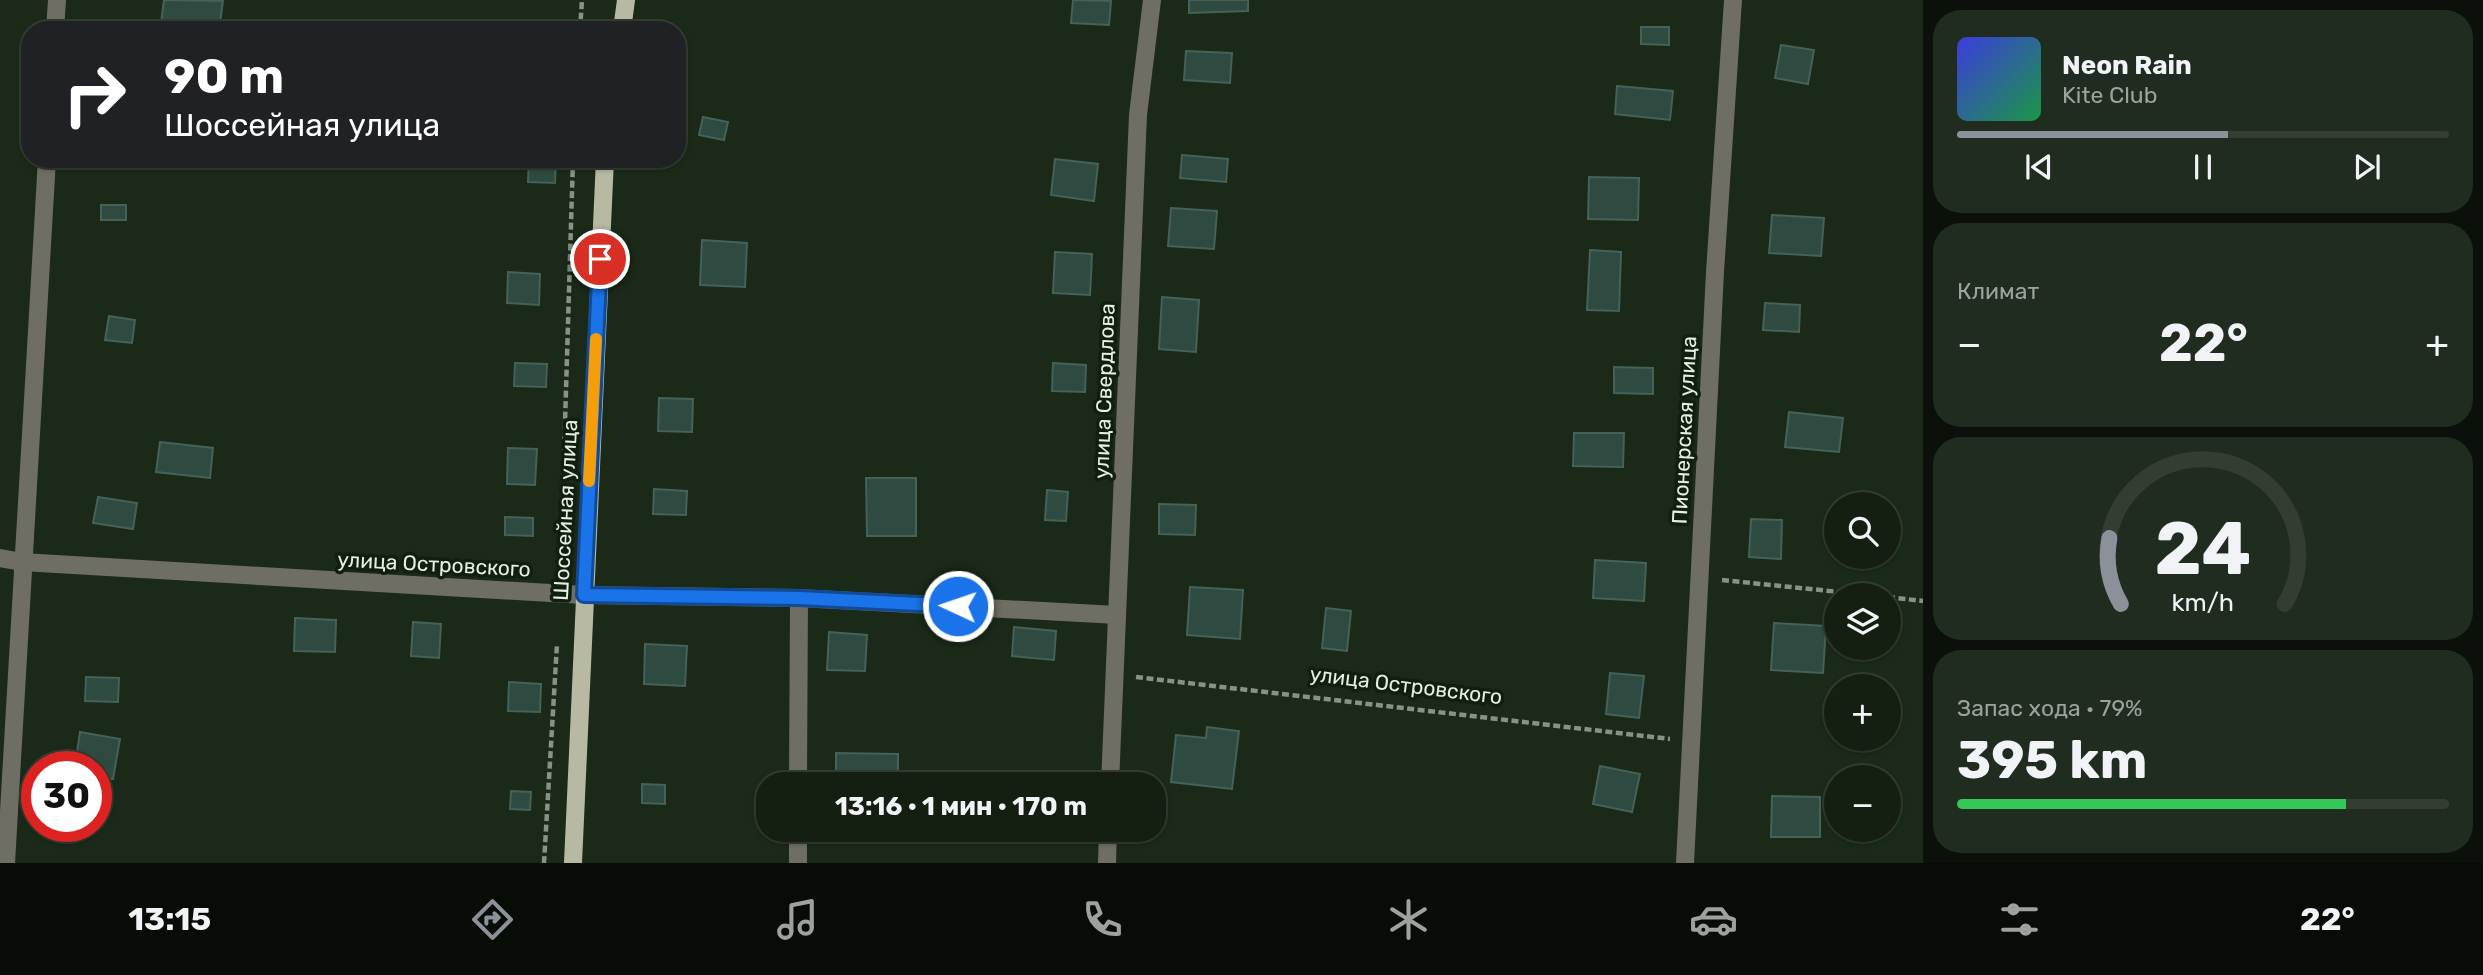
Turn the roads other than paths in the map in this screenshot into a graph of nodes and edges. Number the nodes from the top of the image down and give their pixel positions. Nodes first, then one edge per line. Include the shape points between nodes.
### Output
1 (57, 0) edge
2 (626, 0) edge
3 (1152, 0) edge
4 (1733, 0) edge
5 (56, 21) edge
6 (623, 21) edge
7 (46, 168) edge
8 (605, 168) edge
9 (0, 558) edge
10 (22, 562) junction
11 (584, 595) junction
12 (799, 598) junction
13 (1117, 615) junction
14 (798, 772) edge
15 (1111, 772) edge
16 (798, 842) edge
17 (1108, 842) edge
18 (6, 863) edge
19 (573, 863) edge
20 (798, 863) edge
21 (1107, 863) edge
22 (1685, 863) edge

1 - 5 street
2 - 6 main road
3 - 13 street, улица Свердлова via 1138,115
4 - 22 street, Пионерская улица
7 - 10 street
8 - 11 main road, Шоссейная улица
9 - 10 street, улица Островского
10 - 11 street, улица Островского
10 - 18 street
11 - 12 street, улица Островского
11 - 19 main road, Шоссейная улица
12 - 13 street, улица Островского
12 - 14 street
13 - 15 street, улица Свердлова
16 - 20 street
17 - 21 street

